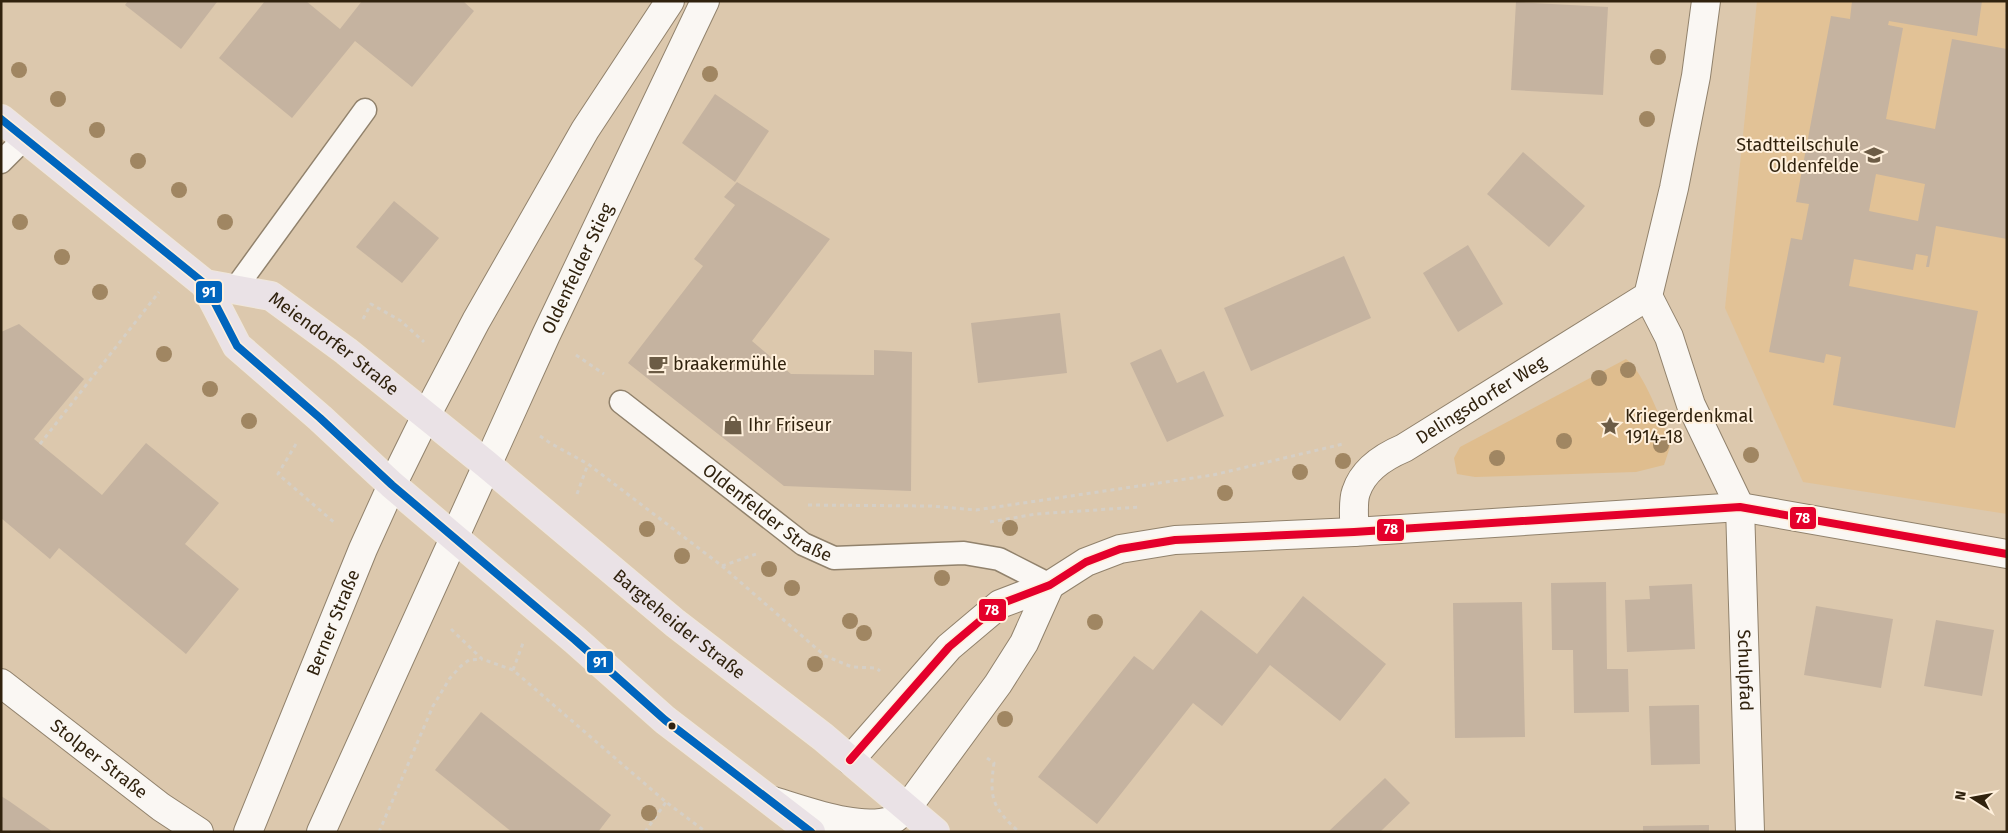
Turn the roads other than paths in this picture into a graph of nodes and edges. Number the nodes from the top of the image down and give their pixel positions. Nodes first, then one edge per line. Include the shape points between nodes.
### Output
1 (670, 1) edge
2 (705, 1) edge
3 (1706, 1) edge
4 (365, 110) dead end
5 (1, 119) edge
6 (25, 138) junction
7 (1, 162) edge
8 (205, 284) junction
9 (235, 289) junction
10 (1648, 296) junction
11 (621, 402) dead end
12 (426, 416) junction
13 (486, 464) junction
14 (392, 485) junction
15 (1740, 507) junction
16 (1354, 532) junction
17 (454, 538) junction
18 (2007, 554) edge
19 (1050, 585) junction
20 (1, 682) edge
21 (850, 760) junction
22 (773, 801) junction
23 (907, 808) junction
24 (199, 832) edge
25 (248, 832) edge
26 (321, 832) edge
27 (811, 832) edge
28 (935, 832) edge
29 (1750, 832) edge

1 - 12 street via 585,130
2 - 13 street, Oldenfelder Stieg
3 - 10 street via 1696,76 1676,179
4 - 9 lane
5 - 6 main road
6 - 7 lane
6 - 8 main road
8 - 9 main road, Meiendorfer Straße
8 - 14 main road via 237,346
9 - 12 main road, Meiendorfer Straße via 271,296
10 - 15 street via 1669,337 1691,405
10 - 16 street, Delingsdorfer Weg via 1404,448 1384,457 1366,475 1356,492
11 - 19 lane, Oldenfelder Straße via 803,544 834,558 964,553 999,559
12 - 13 main road, Bargteheider Straße
12 - 14 street, Berner Straße
13 - 17 street, Oldenfelder Stieg
13 - 21 main road, Bargteheider Straße via 675,623
14 - 17 main road
14 - 25 street, Berner Straße
15 - 16 street
15 - 18 street
15 - 29 street, Schulpfad
16 - 19 street via 1175,540 1120,549 1086,562
17 - 22 main road via 665,720
17 - 26 street
19 - 21 street via 1000,604 949,647
19 - 23 street via 1024,643 998,684
20 - 24 street, Stolper Straße via 161,807
21 - 23 main road, Bargteheider Straße
22 - 23 street via 871,823 893,820
22 - 27 main road
23 - 28 main road, Bargteheider Straße

